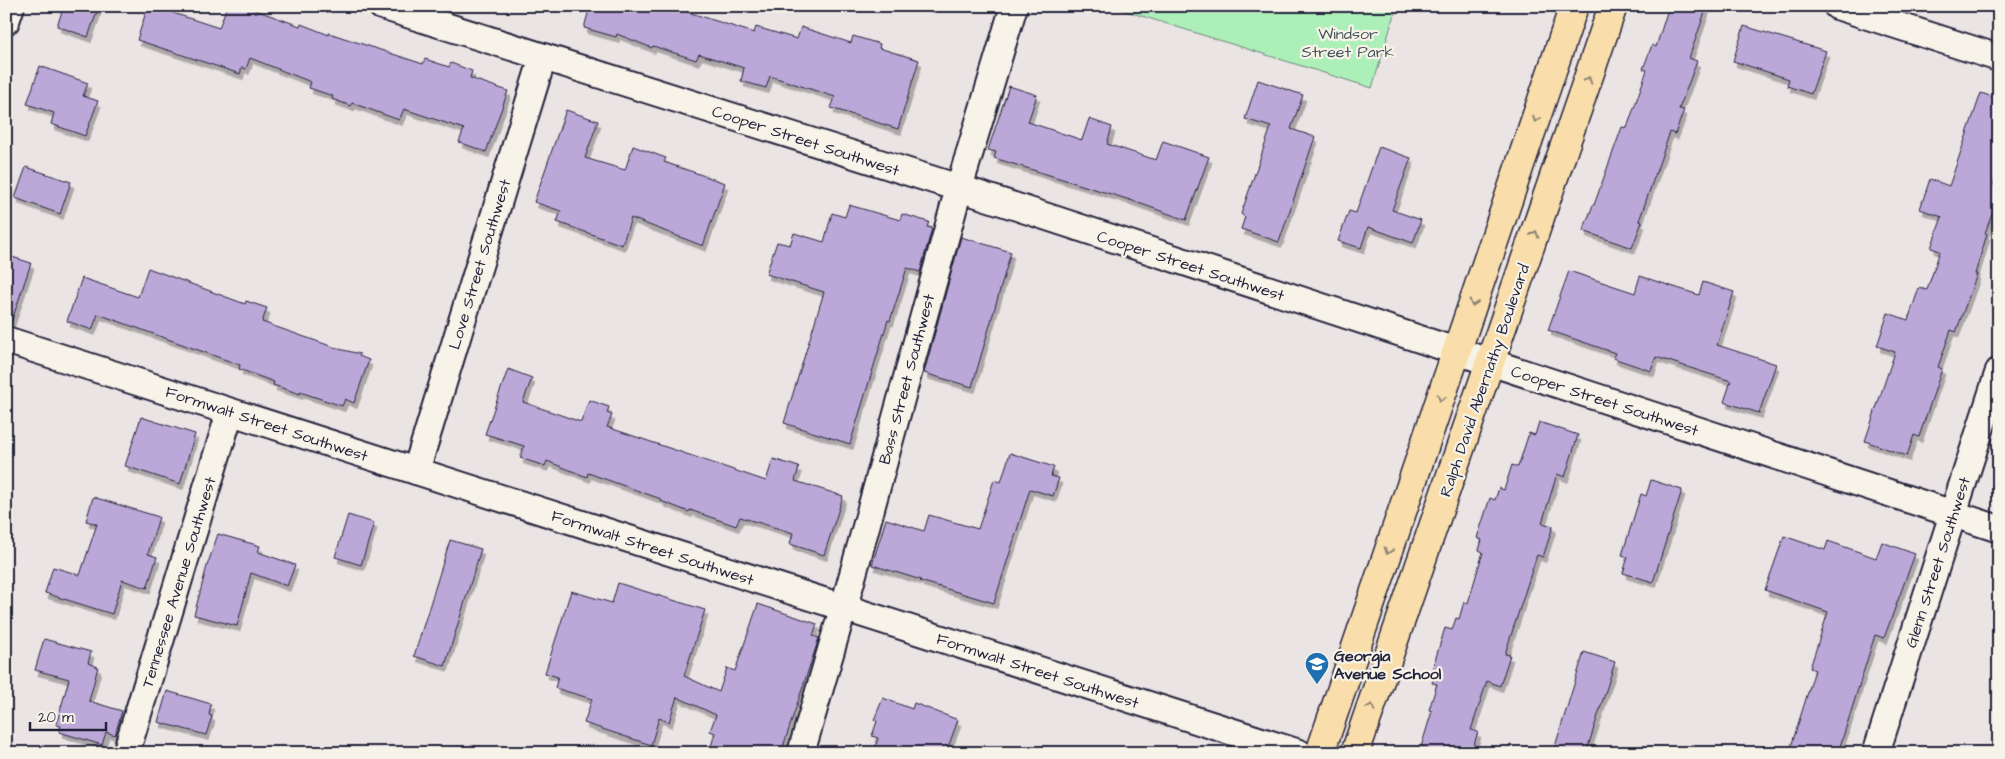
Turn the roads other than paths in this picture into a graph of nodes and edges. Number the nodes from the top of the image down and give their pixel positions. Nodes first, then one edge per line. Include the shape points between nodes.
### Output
1 (11, 6) edge
2 (382, 6) edge
3 (1014, 6) edge
4 (1574, 6) edge
5 (1613, 6) edge
6 (1837, 6) edge
7 (419, 12) edge
8 (6, 21) edge
9 (543, 57) junction
10 (1999, 58) edge
11 (958, 188) junction
12 (6, 340) edge
13 (1456, 351) junction
14 (1490, 362) junction
15 (1999, 371) edge
16 (230, 412) junction
17 (416, 471) junction
18 (1953, 514) junction
19 (1999, 529) edge
20 (844, 608) junction
21 (126, 753) edge
22 (801, 753) edge
23 (1299, 753) edge
24 (1320, 753) edge
25 (1355, 753) edge
26 (1876, 753) edge

1 - 8 street
2 - 7 street, Cooper Street Southwest
3 - 11 street, Bass Street Southwest
4 -> 13 main road
14 -> 5 main road, Ralph David Abernathy Boulevard
6 - 10 street
7 - 9 street, Cooper Street Southwest
9 - 11 street, Cooper Street Southwest
9 - 17 street, Love Street Southwest
11 - 13 street, Cooper Street Southwest
11 - 20 street, Bass Street Southwest
12 - 16 street, Formwalt Street Southwest
13 - 14 street, Cooper Street Southwest
13 -> 24 main road
14 - 18 street, Cooper Street Southwest
25 -> 14 main road, Ralph David Abernathy Boulevard
15 - 18 street, Glenn Street Southwest
16 - 17 street, Formwalt Street Southwest
16 - 21 street, Tennessee Avenue Southwest
17 - 20 street, Formwalt Street Southwest
18 - 19 street, Cooper Street Southwest
18 - 26 street, Glenn Street Southwest
20 - 22 street, Bass Street Southwest
20 - 23 street, Formwalt Street Southwest

